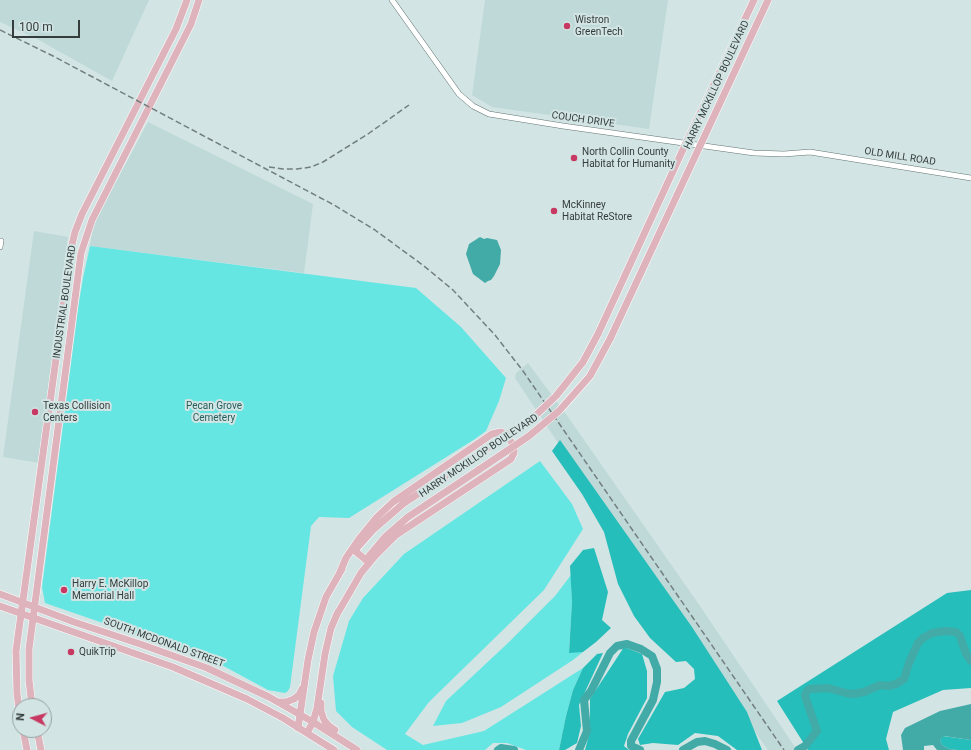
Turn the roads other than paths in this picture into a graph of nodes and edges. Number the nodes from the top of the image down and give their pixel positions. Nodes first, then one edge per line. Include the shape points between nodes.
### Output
1 (187, 0) edge
2 (199, 0) edge
3 (392, 0) edge
4 (754, 0) edge
5 (768, 0) edge
6 (126, 128) junction
7 (686, 144) junction
8 (700, 145) junction
9 (826, 154) joint
10 (108, 164) junction
11 (119, 167) junction
12 (971, 178) edge
13 (1, 240) edge
14 (0, 248) edge
15 (57, 351) junction
16 (68, 352) junction
17 (55, 365) junction
18 (66, 367) junction
19 (47, 421) junction
20 (58, 423) junction
21 (43, 454) junction
22 (54, 456) junction
23 (355, 551) junction
24 (366, 560) junction
25 (340, 572) junction
26 (0, 594) edge
27 (23, 603) junction
28 (0, 606) edge
29 (34, 608) junction
30 (21, 613) junction
31 (336, 616) junction
32 (33, 617) junction
33 (74, 622) junction
34 (73, 632) junction
35 (106, 633) junction
36 (103, 643) junction
37 (322, 676) junction
38 (305, 681) junction
39 (17, 698) edge
40 (31, 698) edge
41 (278, 702) junction
42 (300, 714) junction
43 (313, 722) junction
44 (298, 728) junction
45 (307, 733) junction
46 (25, 738) edge
47 (39, 738) edge
48 (27, 750) edge
49 (41, 750) edge
50 (334, 750) edge
51 (357, 750) edge
52 (363, 750) edge

1 - 6 main road, INDUSTRIAL BOULEVARD via 176,29
2 - 11 main road, INDUSTRIAL BOULEVARD via 191,24
3 - 7 street, COUCH DRIVE via 459,94 477,108 492,115
4 - 7 main road, HARRY MCKILLOP BOULEVARD
5 - 8 main road, HARRY MCKILLOP BOULEVARD
6 - 10 main road, INDUSTRIAL BOULEVARD
6 - 11 main road via 129,138 120,157
7 - 8 street, COUCH DRIVE
7 - 23 main road, HARRY MCKILLOP BOULEVARD, bridge via 590,350 554,399 527,422 400,506 374,529
8 - 9 street, COUCH DRIVE via 762,154
8 - 24 main road, HARRY MCKILLOP BOULEVARD, bridge via 610,339 584,383 559,411 529,436 408,517
9 - 12 street, OLD MILL ROAD
10 - 11 main road
10 - 15 main road, INDUSTRIAL BOULEVARD via 82,214 72,243
11 - 16 main road, INDUSTRIAL BOULEVARD via 92,220 83,246
13 - 14 street
15 - 16 main road
15 - 17 main road, INDUSTRIAL BOULEVARD
16 - 18 main road, INDUSTRIAL BOULEVARD
17 - 18 main road
17 - 19 main road, INDUSTRIAL BOULEVARD
18 - 20 main road, INDUSTRIAL BOULEVARD
19 - 20 main road
19 - 21 main road, INDUSTRIAL BOULEVARD
20 - 22 main road, INDUSTRIAL BOULEVARD
21 - 22 main road
21 - 27 main road, INDUSTRIAL BOULEVARD
22 - 29 main road, INDUSTRIAL BOULEVARD
23 - 24 main road
23 - 25 main road, HARRY MCKILLOP BOULEVARD
24 - 31 main road, HARRY MCKILLOP BOULEVARD via 354,577
25 - 31 main road via 359,539 393,502 492,434 501,432 507,436 514,446 511,459 396,535 361,573
25 - 38 main road, HARRY MCKILLOP BOULEVARD via 326,597 316,624
26 - 27 main road, SOUTH MCDONALD STREET
27 - 29 main road, SOUTH MCDONALD STREET
27 - 30 main road, INDUSTRIAL BOULEVARD
28 - 30 main road, SOUTH MCDONALD STREET
29 - 32 main road, INDUSTRIAL BOULEVARD
29 - 33 main road, SOUTH MCDONALD STREET
30 - 32 main road, SOUTH MCDONALD STREET
30 - 39 main road, INDUSTRIAL BOULEVARD via 16,665
31 - 37 main road, HARRY MCKILLOP BOULEVARD via 327,642
32 - 34 main road, SOUTH MCDONALD STREET
32 - 40 main road, INDUSTRIAL BOULEVARD via 28,671
33 - 34 main road
33 - 35 main road, SOUTH MCDONALD STREET
34 - 36 main road, SOUTH MCDONALD STREET
35 - 36 main road
35 - 41 main road, SOUTH MCDONALD STREET via 207,668
36 - 44 main road, SOUTH MCDONALD STREET via 210,682
37 - 43 main road, HARRY MCKILLOP BOULEVARD
37 - 52 main road via 320,708 324,720
38 - 41 main road via 296,697
38 - 42 main road, HARRY MCKILLOP BOULEVARD
41 - 42 main road, SOUTH MCDONALD STREET
42 - 43 main road, SOUTH MCDONALD STREET
42 - 44 main road, HARRY MCKILLOP BOULEVARD
43 - 45 main road, HARRY MCKILLOP BOULEVARD
43 - 51 main road, SOUTH MCDONALD STREET
44 - 45 main road, SOUTH MCDONALD STREET
45 - 50 main road, SOUTH MCDONALD STREET
46 - 48 main road
47 - 49 main road

